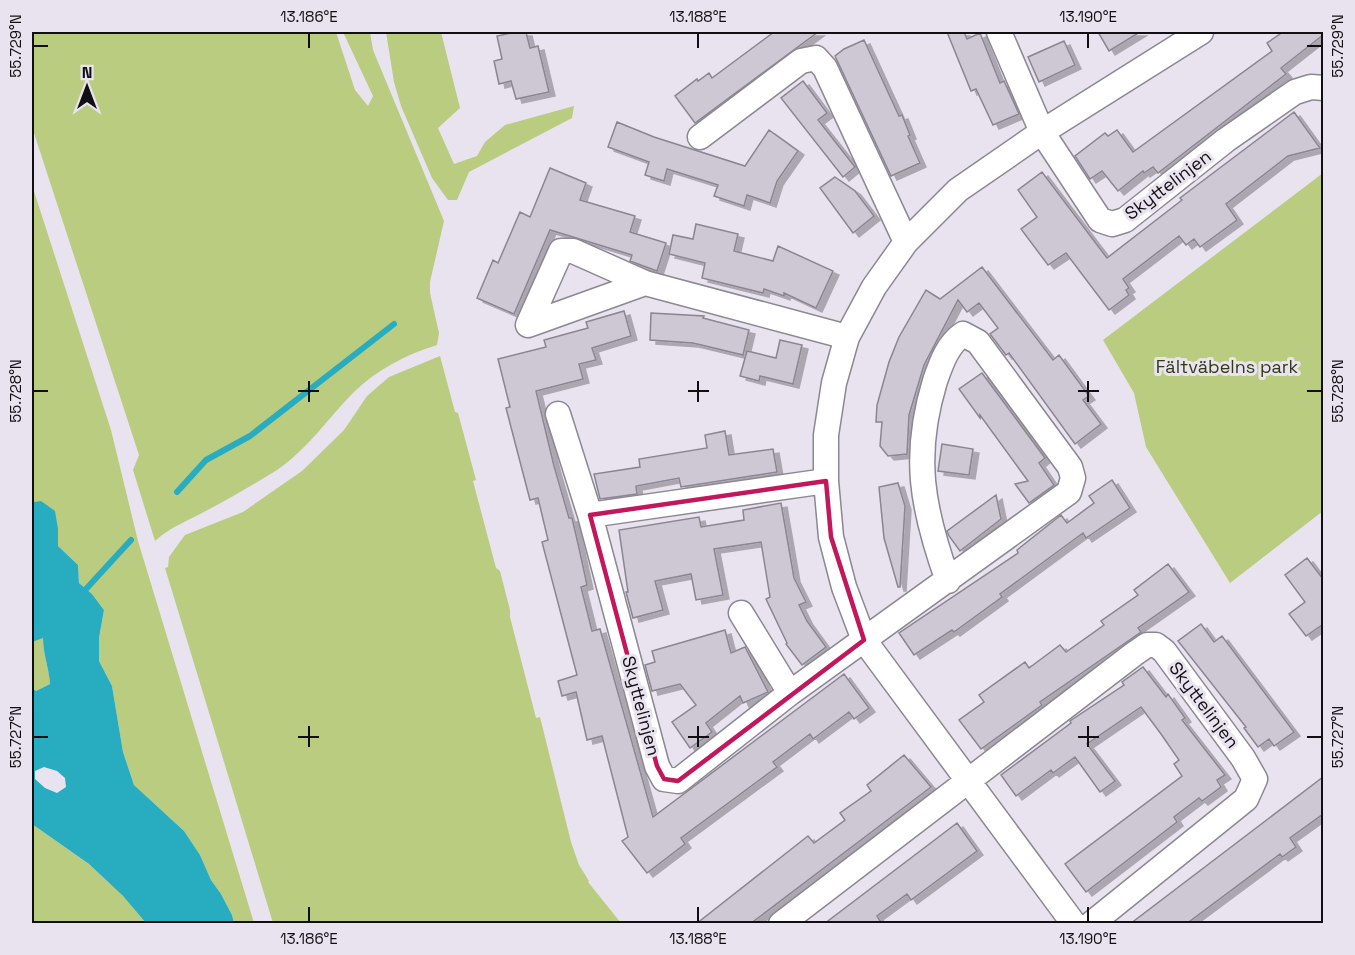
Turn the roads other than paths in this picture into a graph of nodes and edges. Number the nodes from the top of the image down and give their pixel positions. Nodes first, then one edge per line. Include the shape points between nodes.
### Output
1 (999, 32) edge
2 (1201, 32) edge
3 (1323, 88) edge
4 (1042, 132) junction
5 (700, 136) dead end
6 (906, 242) junction
7 (645, 283) dead end
8 (847, 338) junction
9 (558, 414) dead end
10 (826, 481) junction
11 (590, 515) junction
12 (948, 580) junction
13 (741, 613) dead end
14 (864, 640) junction
15 (790, 693) junction
16 (968, 782) junction
17 (781, 924) edge
18 (1074, 924) edge
19 (1091, 924) edge

1 - 4 street, Skyttelinjen
2 - 4 street
3 - 4 street, Skyttelinjen via 1295,92 1125,220 1112,224 1100,220
4 - 6 street via 958,190
5 - 6 street via 801,61 816,58 825,68
6 - 8 street via 874,287
7 - 8 street
8 - 10 street via 827,424
9 - 11 street, Skyttelinjen
10 - 11 street
10 - 14 street via 831,537
11 - 15 street, Skyttelinjen via 657,766 664,779 678,781
12 - 12 street, Skyttelinjen via 1070,492 1073,478 1070,467 978,342 963,334 941,363 923,436 922,489 932,536
12 - 14 street, Skyttelinjen
13 - 15 street
14 - 15 street, Skyttelinjen
14 - 16 street
16 - 17 street, Skyttelinjen
16 - 18 street
16 - 19 street, Skyttelinjen via 1147,645 1164,651 1244,758 1255,779 1246,799

